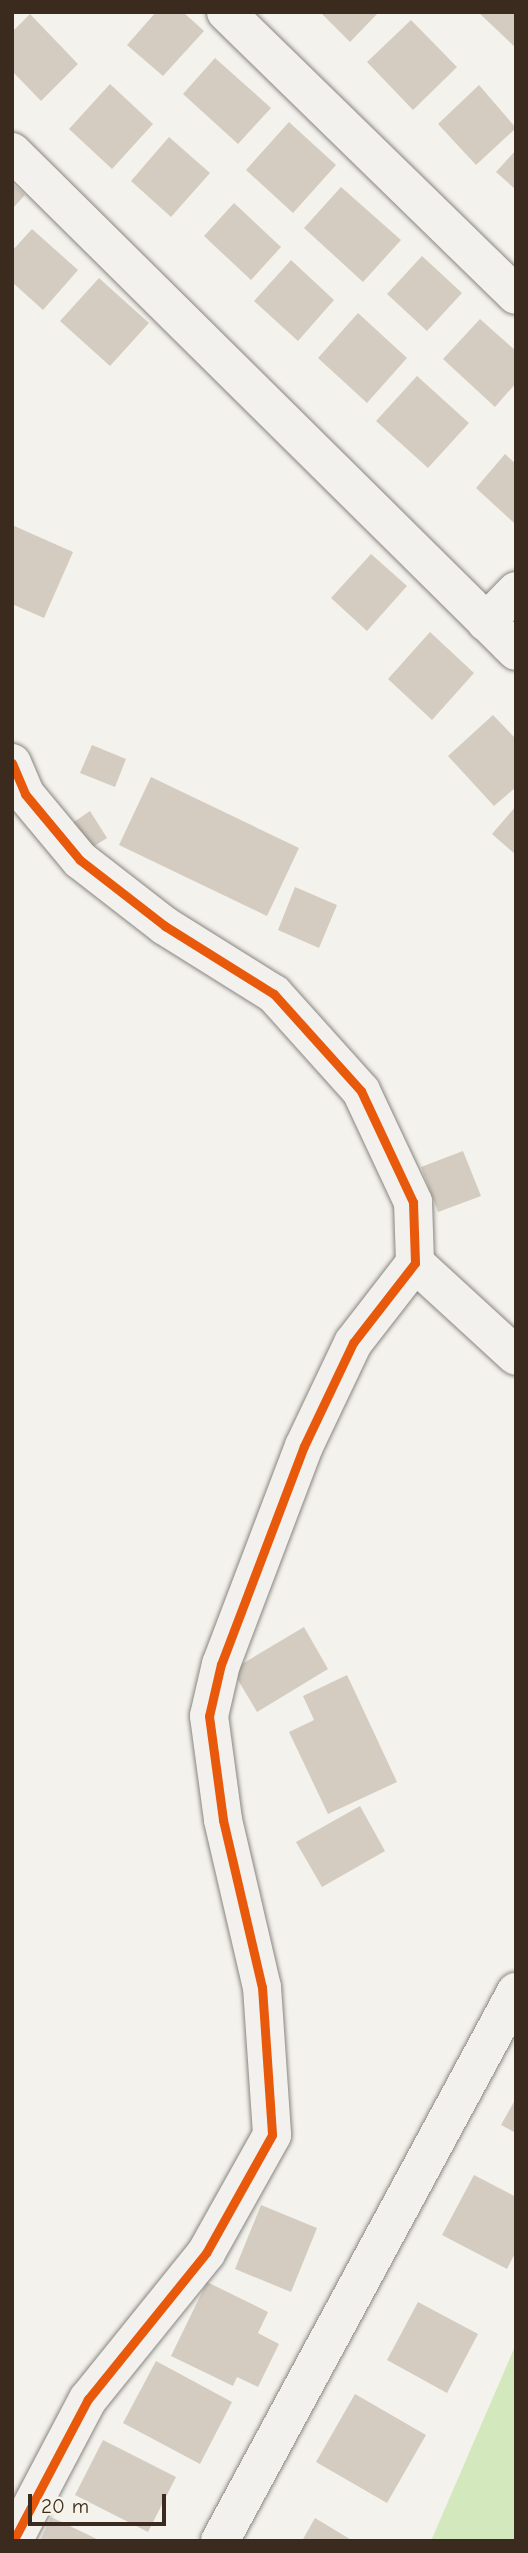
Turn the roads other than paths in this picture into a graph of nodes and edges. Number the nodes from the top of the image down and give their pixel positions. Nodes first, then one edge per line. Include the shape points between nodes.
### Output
1 (226, 12) edge
2 (12, 152) edge
3 (516, 295) edge
4 (516, 591) edge
5 (486, 622) junction
6 (516, 651) edge
7 (12, 763) edge
8 (415, 1263) junction
9 (516, 1356) edge
10 (516, 1992) edge
11 (13, 2541) edge
12 (220, 2541) edge

1 - 3 street
2 - 5 street
4 - 5 street
5 - 6 street
7 - 8 street via 25,794 80,860 165,926 274,994 361,1091 413,1202
8 - 9 street
8 - 11 street via 353,1342 304,1446 221,1664 209,1716 223,1820 262,1987 272,2135 206,2253 88,2399
10 - 12 street

